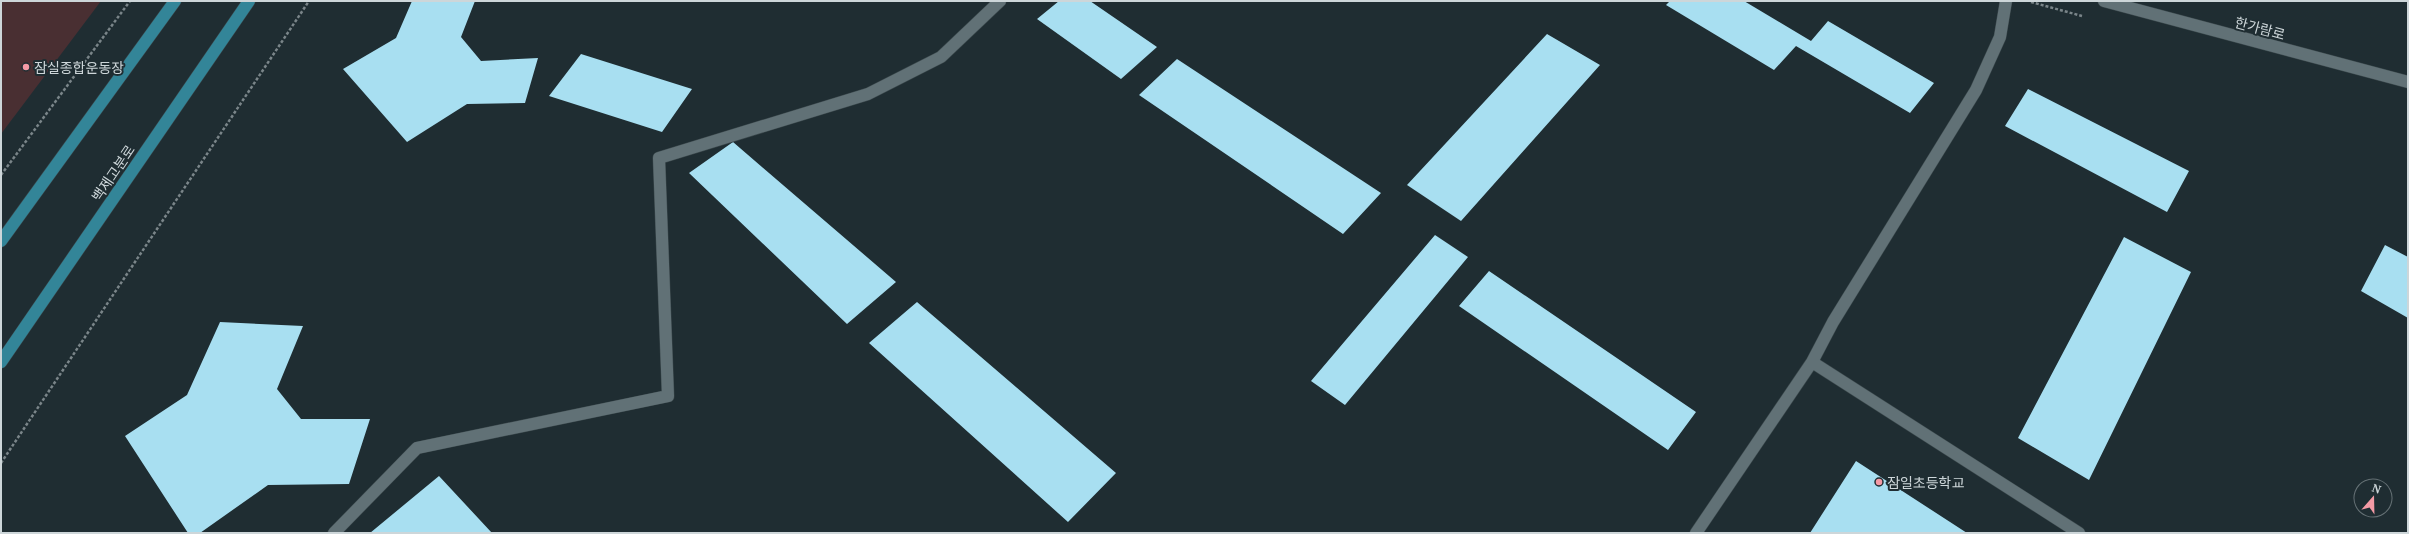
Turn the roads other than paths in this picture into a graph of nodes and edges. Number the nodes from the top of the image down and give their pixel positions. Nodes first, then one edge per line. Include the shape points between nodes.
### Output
1 (174, 1) edge
2 (249, 1) edge
3 (1000, 1) edge
4 (2006, 1) edge
5 (2104, 1) edge
6 (2408, 82) edge
7 (1, 242) edge
8 (1, 362) edge
9 (1812, 362) junction
10 (334, 533) edge
11 (1696, 533) edge
12 (2079, 533) edge

1 - 7 main road
2 - 8 main road, 백제고분로
3 - 10 street via 940,57 868,94 659,158 668,396 417,448
4 - 9 street via 2000,37 1976,90 1832,322
5 - 6 street, 한가람로
9 - 11 street
9 - 12 street

